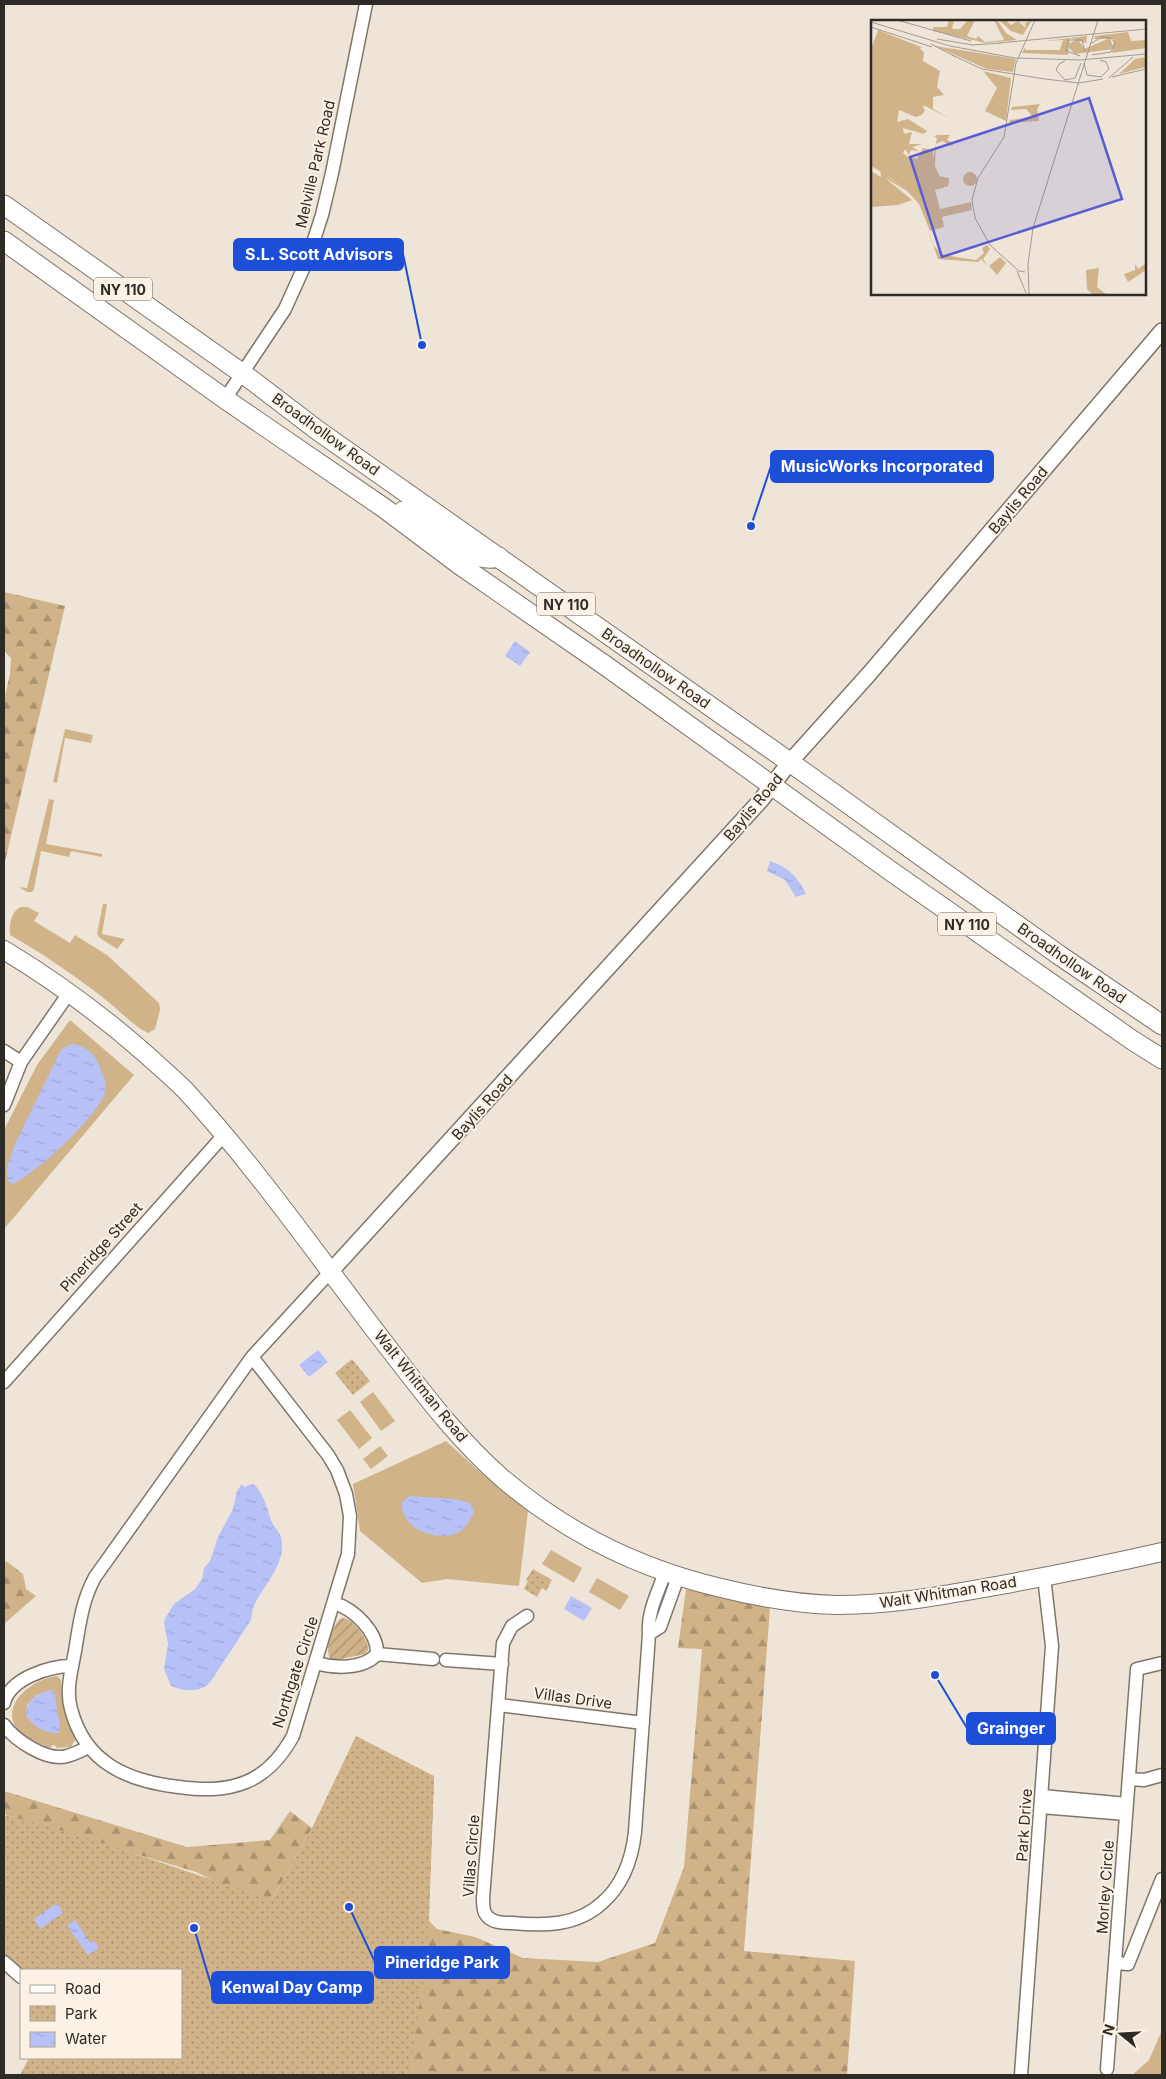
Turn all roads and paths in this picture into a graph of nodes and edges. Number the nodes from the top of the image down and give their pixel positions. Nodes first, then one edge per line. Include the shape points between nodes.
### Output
1 (366, 4) edge
2 (4, 205) edge
3 (4, 241) edge
4 (1162, 331) edge
5 (242, 374) junction
6 (225, 399) junction
7 (384, 508) junction
8 (499, 557) junction
9 (789, 763) junction
10 (773, 786) junction
11 (4, 950) edge
12 (69, 992) junction
13 (1162, 1025) edge
14 (4, 1051) edge
15 (1162, 1059) edge
16 (21, 1062) junction
17 (4, 1105) edge
18 (224, 1135) junction
19 (331, 1271) junction
20 (252, 1357) junction
21 (4, 1382) edge
22 (1162, 1552) edge
23 (671, 1575) junction
24 (1044, 1577) junction
25 (334, 1603) junction
26 (527, 1616) dead end
27 (377, 1654) junction
28 (1162, 1663) edge
29 (316, 1664) junction
30 (502, 1664) junction
31 (72, 1666) junction
32 (4, 1703) edge
33 (499, 1705) junction
34 (644, 1723) junction
35 (4, 1724) edge
36 (89, 1747) junction
37 (1162, 1775) edge
38 (1129, 1779) junction
39 (1042, 1801) junction
40 (1127, 1809) junction
41 (1162, 1879) edge
42 (4, 1962) edge
43 (1115, 1963) junction
44 (20, 1976) edge
45 (1108, 2068) dead end
46 (1021, 2075) edge

1 - 5 street, Melville Park Road via 332,173 311,249 285,309
2 - 5 main road, Broadhollow Road / NY 110
3 - 6 main road, Broadhollow Road / NY 110
4 - 9 street, Baylis Road
5 - 6 street, Melville Park Road
5 - 8 main road, Broadhollow Road / NY 110
6 - 7 main road, Broadhollow Road / NY 110
7 - 8 main road via 405,512 422,520 477,557
7 - 10 main road, Broadhollow Road / NY 110
8 - 9 main road, Broadhollow Road / NY 110
9 - 10 street, Baylis Road
9 - 13 main road, Broadhollow Road / NY 110
10 - 15 main road, Broadhollow Road / NY 110
10 - 19 street, Baylis Road
11 - 12 main road, Walt Whitman Road
12 - 16 street
12 - 18 main road, Walt Whitman Road via 114,1026 169,1075
14 - 16 street
16 - 17 street
18 - 19 main road, Walt Whitman Road
18 - 21 street, Pineridge Street
19 - 20 street, Northgate Circle
19 - 23 main road, Walt Whitman Road via 412,1380 454,1430 501,1476 564,1524
20 - 25 street, Northgate Circle via 328,1455 346,1494 351,1531
20 - 31 street, Northgate Circle via 86,1592
22 - 24 main road, Walt Whitman Road
23 - 24 main road, Walt Whitman Road via 766,1598 834,1605 907,1601
23 - 34 street, Villas Circle via 650,1612
24 - 39 street, Park Drive via 1052,1646
25 - 27 street via 345,1606 359,1618 375,1639
25 - 29 street, Northgate Circle
26 - 30 street, Villas Circle via 512,1626 503,1643
27 - 29 street via 368,1662 353,1665 330,1667
27 - 30 street
28 - 38 street, Morley Circle via 1137,1669
29 - 36 street, Northgate Circle via 286,1750 263,1773 247,1782 207,1790 163,1785 122,1773
30 - 33 street, Villas Circle
31 - 32 street via 60,1666 30,1676 12,1689
31 - 36 street, Northgate Circle via 70,1707
33 - 34 street, Villas Drive
33 - 34 street, Villas Circle via 483,1898 484,1912 499,1922 538,1926 570,1921 588,1914 613,1892 623,1878 633,1850
35 - 36 street via 21,1742 54,1757 66,1757
37 - 38 street via 1144,1780
38 - 40 street, Morley Circle
39 - 40 street
39 - 46 street, Park Drive
40 - 43 street, Morley Circle
41 - 43 street via 1128,1964
42 - 44 street
43 - 45 street, Morley Circle

